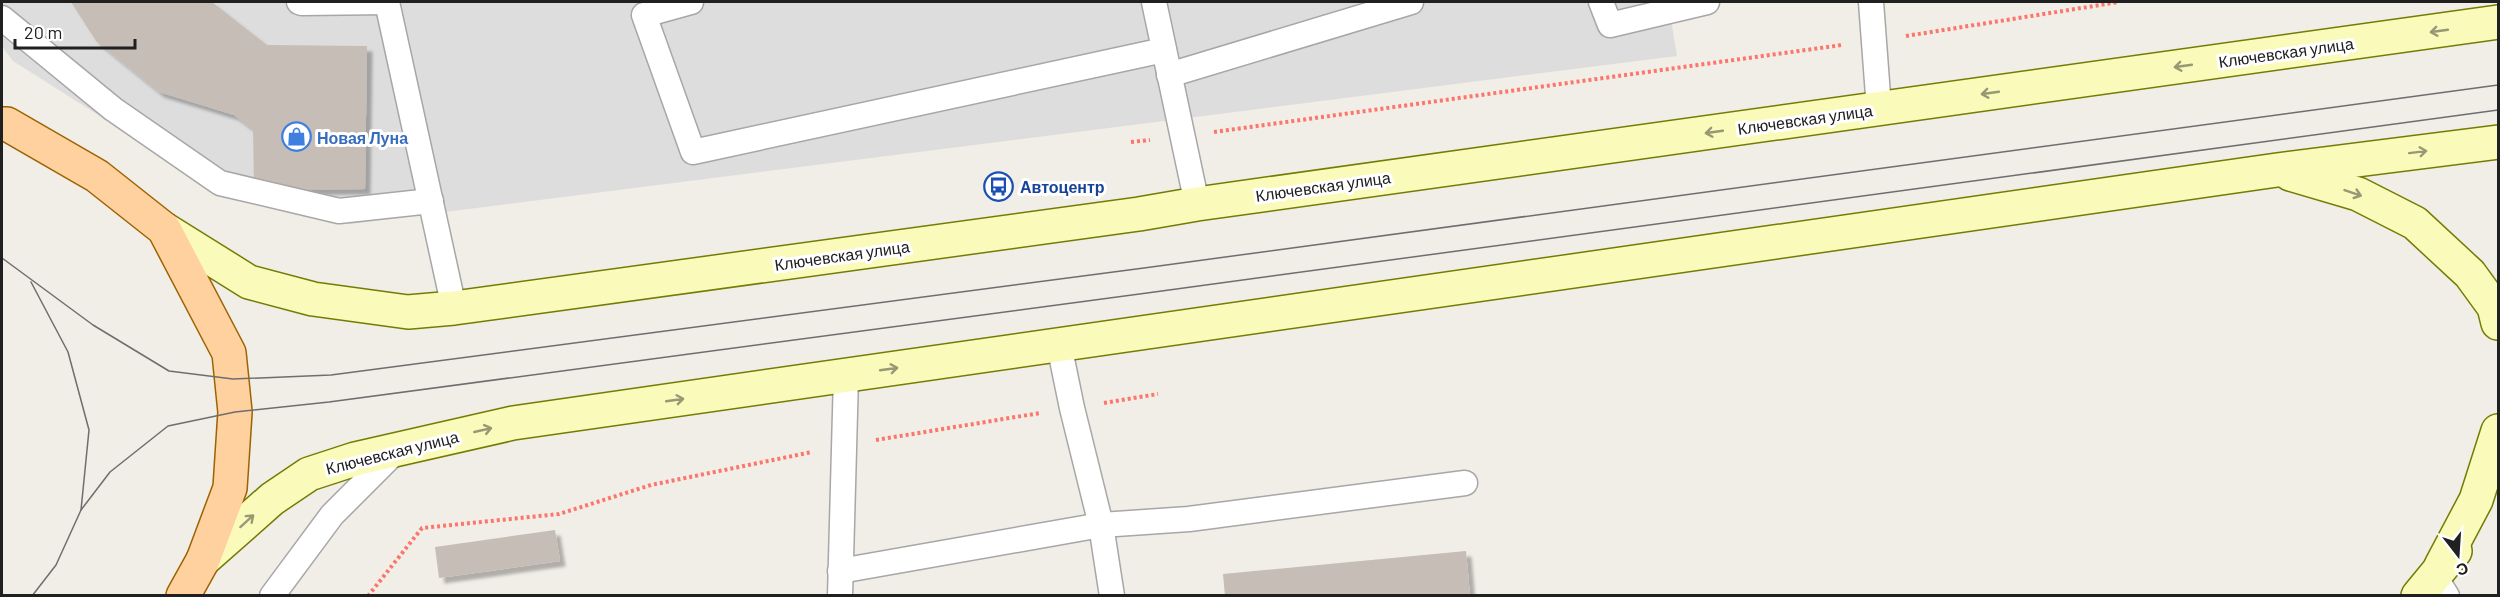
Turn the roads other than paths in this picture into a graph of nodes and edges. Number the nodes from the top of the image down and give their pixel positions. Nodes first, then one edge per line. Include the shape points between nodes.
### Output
1 (299, 2) edge
2 (387, 2) edge
3 (691, 2) edge
4 (1154, 2) edge
5 (1411, 2) edge
6 (1601, 2) edge
7 (1707, 2) edge
8 (1871, 2) edge
9 (2, 18) edge
10 (2498, 26) edge
11 (1164, 50) junction
12 (1169, 75) junction
13 (1879, 109) junction
14 (3, 123) edge
15 (2499, 142) edge
16 (2277, 170) junction
17 (431, 201) junction
18 (1197, 204) junction
19 (164, 229) junction
20 (454, 308) junction
21 (2499, 323) edge
22 (1059, 345) junction
23 (846, 376) junction
24 (2499, 431) edge
25 (398, 449) junction
26 (1465, 483) dead end
27 (2499, 500) edge
28 (1101, 525) junction
29 (203, 560) junction
30 (840, 571) junction
31 (2435, 583) edge
32 (183, 596) edge
33 (272, 596) edge
34 (840, 596) edge
35 (1112, 596) edge

1 - 2 lane
2 - 17 lane
3 - 11 lane via 644,15 693,152
4 - 11 lane
5 - 12 lane
6 - 7 lane via 1610,25
8 - 13 lane
9 - 17 lane via 113,109 220,183 339,212
10 -> 13 main road, Ключевская улица
11 - 12 lane
12 - 18 lane
13 -> 18 main road, Ключевская улица
14 - 19 main road via 97,176
16 -> 15 main road, Ключевская улица
16 -> 21 main road via 2358,194 2415,223 2470,274 2494,307
16 - 22 main road, Ключевская улица
17 - 20 lane
18 - 20 main road, Ключевская улица
19 - 20 main road, Ключевская улица via 249,282 313,299 408,312
19 - 29 main road via 229,353 233,379 230,488
23 -> 22 main road, Ключевская улица
22 - 28 lane
25 -> 23 main road, Ключевская улица via 513,423
23 - 30 lane
24 - 31 main road via 2476,500
29 -> 25 main road, Ключевская улица via 272,499 309,474
25 - 33 lane via 332,515
26 - 28 lane via 1189,519
27 - 31 main road
28 - 30 lane
28 - 35 lane
29 - 32 main road
30 - 34 lane

